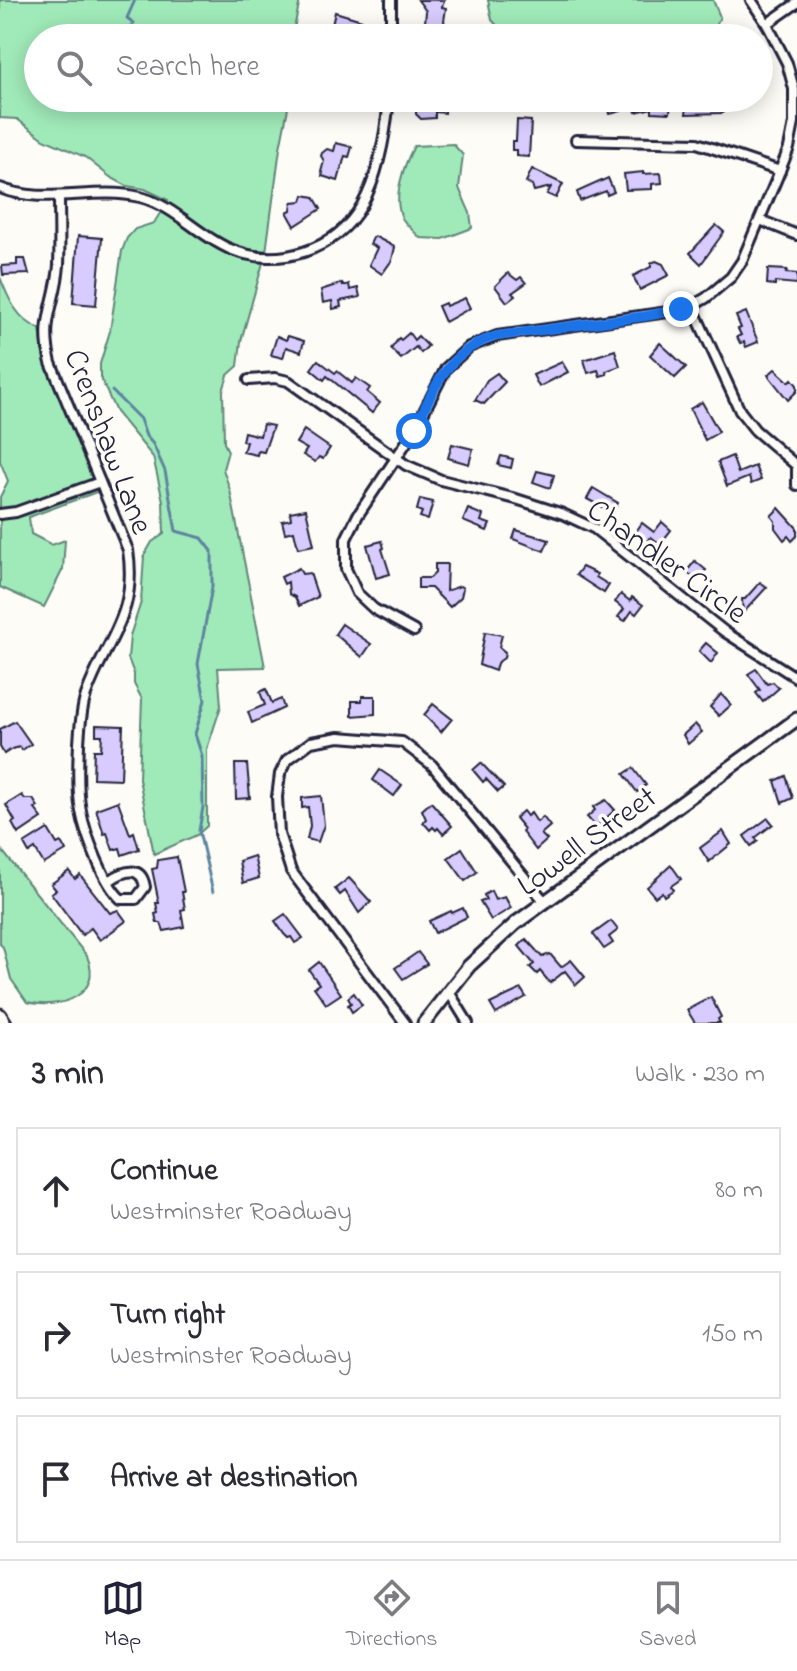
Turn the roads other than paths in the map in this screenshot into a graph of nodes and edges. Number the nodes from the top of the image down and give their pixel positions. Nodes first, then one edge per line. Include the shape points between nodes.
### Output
1 (391, 0) edge
2 (751, 0) edge
3 (797, 3) edge
4 (391, 24) edge
5 (767, 24) joint
6 (773, 35) edge
7 (387, 112) edge
8 (795, 123) edge
9 (576, 140) dead end
10 (780, 171) junction
11 (0, 188) edge
12 (59, 196) junction
13 (760, 220) junction
14 (797, 235) edge
15 (692, 306) junction
16 (249, 380) dead end
17 (395, 458) junction
18 (797, 467) edge
19 (100, 482) junction
20 (797, 485) edge
21 (0, 514) edge
22 (414, 631) dead end
23 (797, 678) edge
24 (797, 719) edge
25 (109, 881) junction
26 (545, 902) junction
27 (449, 992) junction
28 (0, 1015) edge
29 (5, 1023) edge
30 (405, 1023) edge
31 (424, 1023) edge
32 (468, 1023) edge

1 - 4 street
2 - 5 street
3 - 5 street
6 - 8 street via 791,76
7 - 12 street via 373,178 361,206 332,238 305,253 274,258 243,254 143,198
8 - 10 street
9 - 10 street via 702,144
10 - 13 street
11 - 12 street
12 - 19 street, Crenshaw Lane via 59,263 45,329 47,345
13 - 14 street
13 - 15 street via 731,277
15 - 17 street via 476,343 446,368
15 - 18 street via 740,411
16 - 17 street, Chandler Circle via 275,378 295,385
17 - 22 street via 351,527 345,561 362,599
17 - 23 street, Chandler Circle via 441,480 516,499 595,529 725,632
18 - 20 street
19 - 21 street
19 - 25 street, Crenshaw Lane via 128,550 131,572 127,608 87,693 81,725 81,815
24 - 26 main road, Lowell Street
25 - 25 street via 134,871 145,887 136,899 126,901
26 - 27 main road, Lowell Street via 469,966
26 - 30 street via 432,765 412,748 402,742 339,737 298,749 280,774 277,797 279,834 291,871
27 - 31 main road, Lowell Street
27 - 32 street
28 - 29 main road

